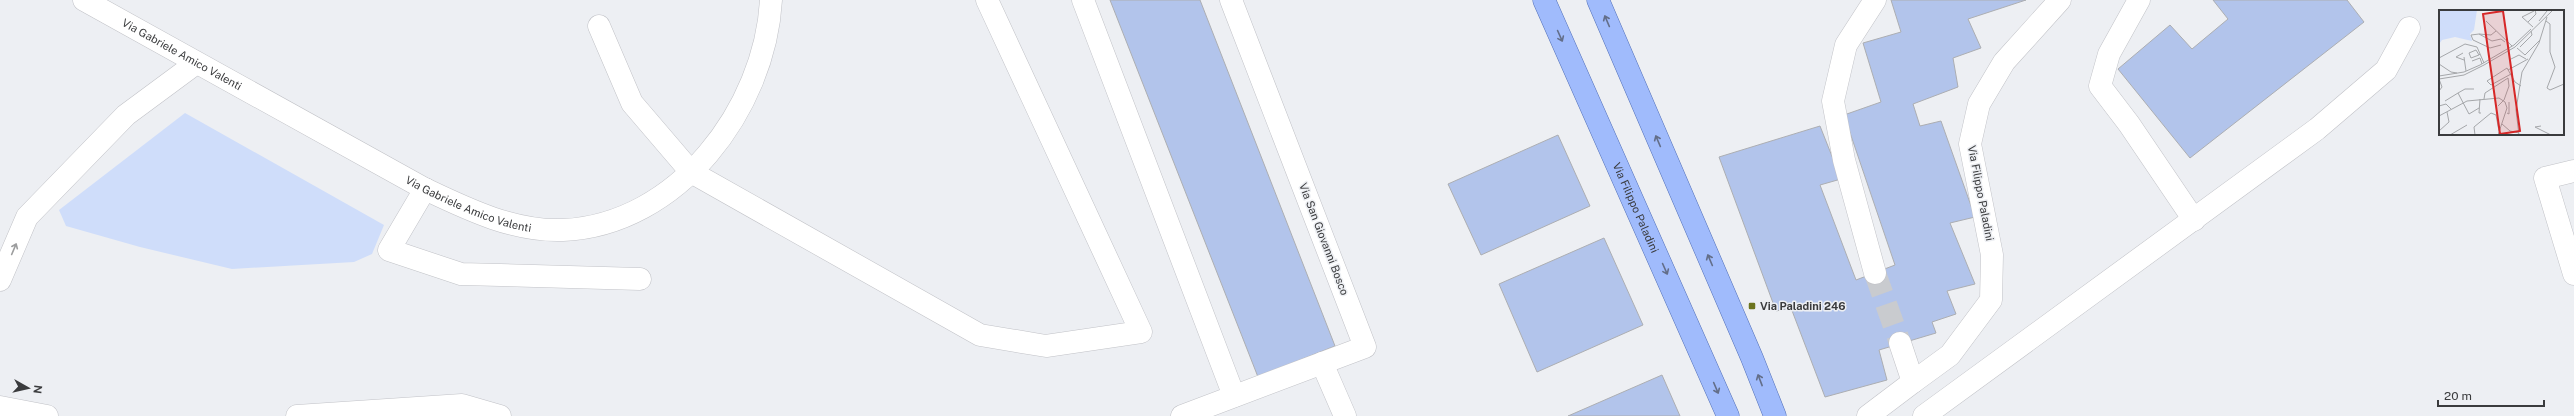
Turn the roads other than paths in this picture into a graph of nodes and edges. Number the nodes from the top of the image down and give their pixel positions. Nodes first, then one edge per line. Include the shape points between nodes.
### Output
1 (84, 0) edge
2 (771, 0) edge
3 (988, 0) edge
4 (1083, 0) edge
5 (1232, 0) edge
6 (1544, 0) edge
7 (1598, 0) edge
8 (1875, 0) edge
9 (2060, 0) edge
10 (2139, 0) edge
11 (599, 26) dead end
12 (2409, 28) dead end
13 (195, 64) junction
14 (2574, 170) edge
15 (691, 172) junction
16 (425, 189) junction
17 (2194, 220) junction
18 (1875, 273) tunnel mouth
19 (2574, 274) edge
20 (640, 279) dead end
21 (0, 280) edge
22 (1900, 343) tunnel mouth
23 (1322, 363) junction
24 (1912, 382) junction
25 (1234, 396) junction
26 (0, 407) edge
27 (47, 416) edge
28 (297, 416) edge
29 (500, 416) edge
30 (1182, 416) edge
31 (1345, 416) edge
32 (1728, 416) edge
33 (1774, 416) edge
34 (1868, 416) edge
35 (1924, 416) edge

1 - 13 street, Via Gabriele Amico Valenti
2 - 15 street, Via Gabriele Amico Valenti via 764,48 751,88 726,130
3 - 15 street via 1141,332 1046,346 980,335
4 - 25 street
5 - 23 street, Via San Giovanni Bosco via 1365,347
6 -> 32 main road, Via Filippo Paladini
33 -> 7 main road via 1752,358
8 - 18 street via 1846,46 1833,101 1844,160
9 - 24 street, Via Filippo Paladini via 2004,62 1979,104 1970,144 1992,255 1991,300 1950,355
10 - 17 street via 2110,54 2100,86
11 - 15 street via 632,103
12 - 17 street via 2386,70 2317,129
13 - 16 street, Via Gabriele Amico Valenti
21 -> 13 street via 27,217 126,115
14 - 19 street via 2545,178
15 - 16 street, Via Gabriele Amico Valenti via 654,201 610,222 562,230 520,225 474,212
16 - 20 street via 389,250 461,274
17 - 35 street
22 - 24 street
23 - 25 street, Via San Giovanni Bosco
23 - 31 street
24 - 34 street, Via Filippo Paladini
25 - 30 street, Via San Giovanni Bosco
26 - 27 street
28 - 29 street via 462,405

